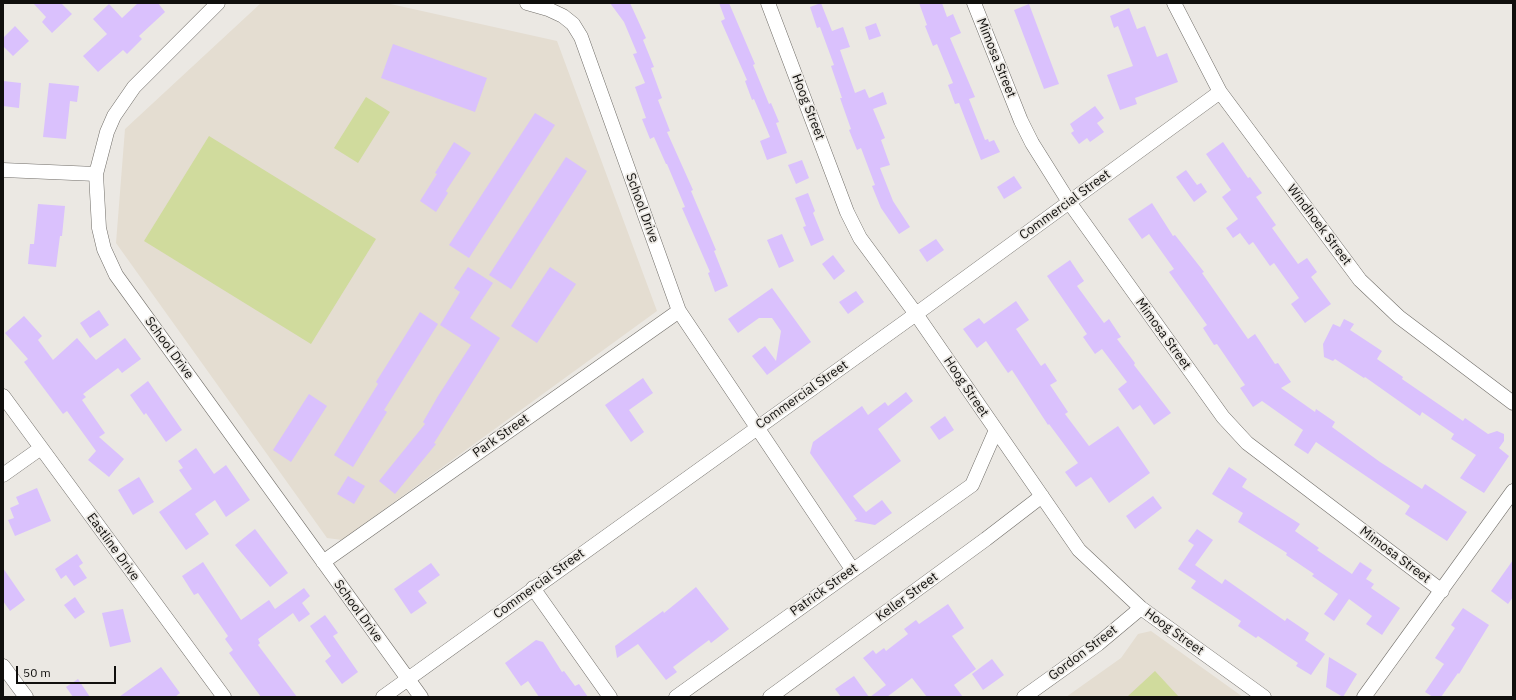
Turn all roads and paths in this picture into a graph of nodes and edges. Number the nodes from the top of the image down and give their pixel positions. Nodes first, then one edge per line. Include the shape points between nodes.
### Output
1 (218, 3) edge
2 (526, 3) edge
3 (768, 3) edge
4 (974, 3) edge
5 (1174, 3) edge
6 (1220, 92) junction
7 (3, 170) edge
8 (96, 174) junction
9 (1068, 202) junction
10 (679, 311) junction
11 (916, 314) junction
12 (3, 396) edge
13 (1513, 403) edge
14 (757, 427) junction
15 (996, 430) junction
16 (41, 448) junction
17 (3, 476) edge
18 (1513, 491) edge
19 (1042, 496) junction
20 (322, 562) junction
21 (852, 569) junction
22 (533, 588) junction
23 (1442, 591) junction
24 (1141, 608) junction
25 (3, 666) edge
26 (408, 679) junction
27 (26, 697) edge
28 (224, 697) edge
29 (383, 697) edge
30 (421, 697) edge
31 (610, 697) edge
32 (676, 697) edge
33 (770, 697) edge
34 (1024, 697) edge
35 (1264, 697) edge
36 (1364, 697) edge

1 - 8 street, School Drive via 124,100 108,132
2 - 10 street, School Drive via 563,16 573,24 581,37
3 - 11 street, Hoog Street via 847,212 860,238
4 - 9 street, Mimosa Street via 1021,121
5 - 6 street, Windhoek Street
6 - 9 street, Commercial Street
6 - 13 street, Windhoek Street via 1360,280 1399,316
7 - 8 street
8 - 20 street, School Drive via 99,228 104,249 116,275
9 - 11 street, Commercial Street
9 - 23 street, Mimosa Street via 1235,432
10 - 14 street, School Drive
10 - 20 street, Park Street
11 - 14 street, Commercial Street
11 - 15 street, Hoog Street
12 - 16 street, Eastline Drive
14 - 21 street, School Drive
14 - 22 street, Commercial Street
15 - 19 street, Hoog Street
15 - 21 street, Patrick Street via 972,485
16 - 17 street
16 - 28 street, Eastline Drive
18 - 23 street
19 - 24 street, Hoog Street via 1078,550
19 - 33 street, Keller Street via 986,540
20 - 26 street, School Drive
21 - 32 street, Patrick Street
22 - 26 street, Commercial Street
22 - 31 street
23 - 36 street
24 - 34 street, Gordon Street via 1098,644
24 - 35 street, Hoog Street
25 - 27 street
26 - 29 street, Commercial Street
26 - 30 street, School Drive

